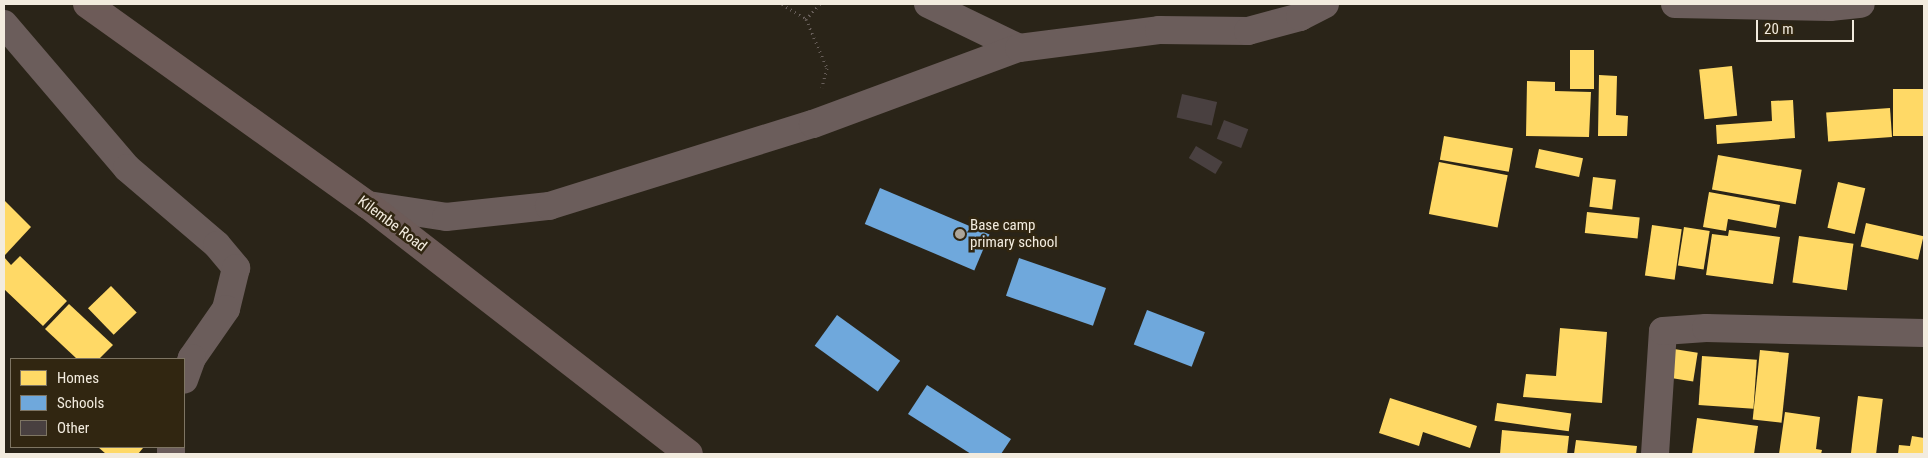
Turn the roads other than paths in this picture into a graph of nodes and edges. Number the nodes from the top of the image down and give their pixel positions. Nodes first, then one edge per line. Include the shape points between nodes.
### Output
1 (87, 4) edge
2 (928, 4) edge
3 (1326, 4) edge
4 (1675, 4) edge
5 (1861, 4) edge
6 (4, 24) edge
7 (1019, 48) junction
8 (368, 205) junction
9 (1924, 333) edge
10 (185, 377) edge
11 (689, 454) edge
12 (1655, 454) edge

1 - 8 main road, Kilembe Road
2 - 7 street
3 - 7 street via 1300,17 1248,31 1159,30
4 - 5 street via 1830,7
6 - 10 street via 127,168 218,245 236,268 226,309 192,358
7 - 8 street via 814,124 549,206 446,217
8 - 11 main road, Kilembe Road
9 - 12 street via 1663,330

